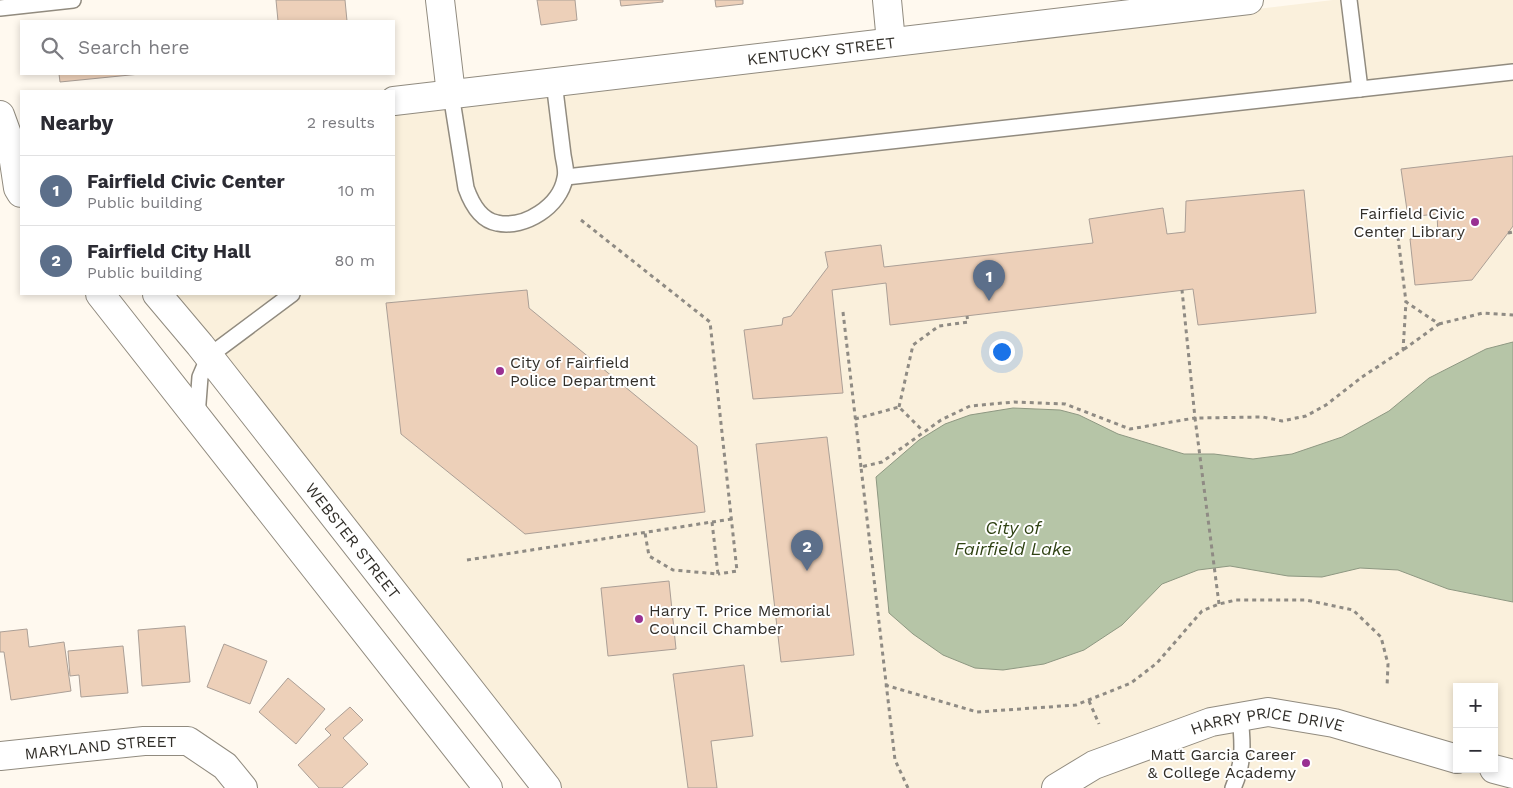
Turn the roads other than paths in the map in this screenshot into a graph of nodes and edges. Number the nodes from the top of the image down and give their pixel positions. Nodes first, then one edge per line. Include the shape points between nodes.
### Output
1 (73, 0) edge
2 (440, 0) edge
3 (887, 0) edge
4 (1249, 0) edge
5 (1349, 0) edge
6 (0, 8) edge
7 (1091, 10) edge
8 (890, 42) junction
9 (1513, 72) edge
10 (554, 82) junction
11 (1360, 89) junction
12 (451, 94) junction
13 (395, 101) edge
14 (0, 116) edge
15 (14, 150) edge
16 (566, 177) junction
17 (20, 191) edge
18 (101, 295) edge
19 (158, 295) edge
20 (291, 295) edge
21 (209, 356) junction
22 (197, 418) junction
23 (1240, 717) junction
24 (0, 756) edge
25 (1453, 758) edge
26 (1498, 770) edge
27 (1513, 774) edge
28 (243, 788) edge
29 (488, 788) edge
30 (547, 788) edge
31 (1056, 788) edge
32 (1233, 788) edge

1 - 6 lane
2 - 12 street
3 - 8 street
4 - 7 street, KENTUCKY STREET
5 - 11 lane
7 - 8 street, KENTUCKY STREET
8 - 10 street, KENTUCKY STREET
9 - 11 lane
10 - 12 street, KENTUCKY STREET
10 - 16 lane
11 - 16 lane
12 - 13 street, KENTUCKY STREET
12 - 16 lane via 466,188 470,202 481,215 497,223 514,223 536,216 550,206
14 - 15 street
15 - 17 street
18 - 22 street
19 - 21 street, WEBSTER STREET
20 - 21 lane
21 - 22 lane via 200,377
21 - 30 street, WEBSTER STREET
22 - 29 street
23 - 25 street, HARRY PRICE DRIVE via 1268,712 1334,723
23 - 31 street, HARRY PRICE DRIVE via 1211,722 1094,765
23 - 32 lane via 1244,744 1240,773
24 - 28 street, MARYLAND STREET via 144,741 188,741 225,766
26 - 27 street

